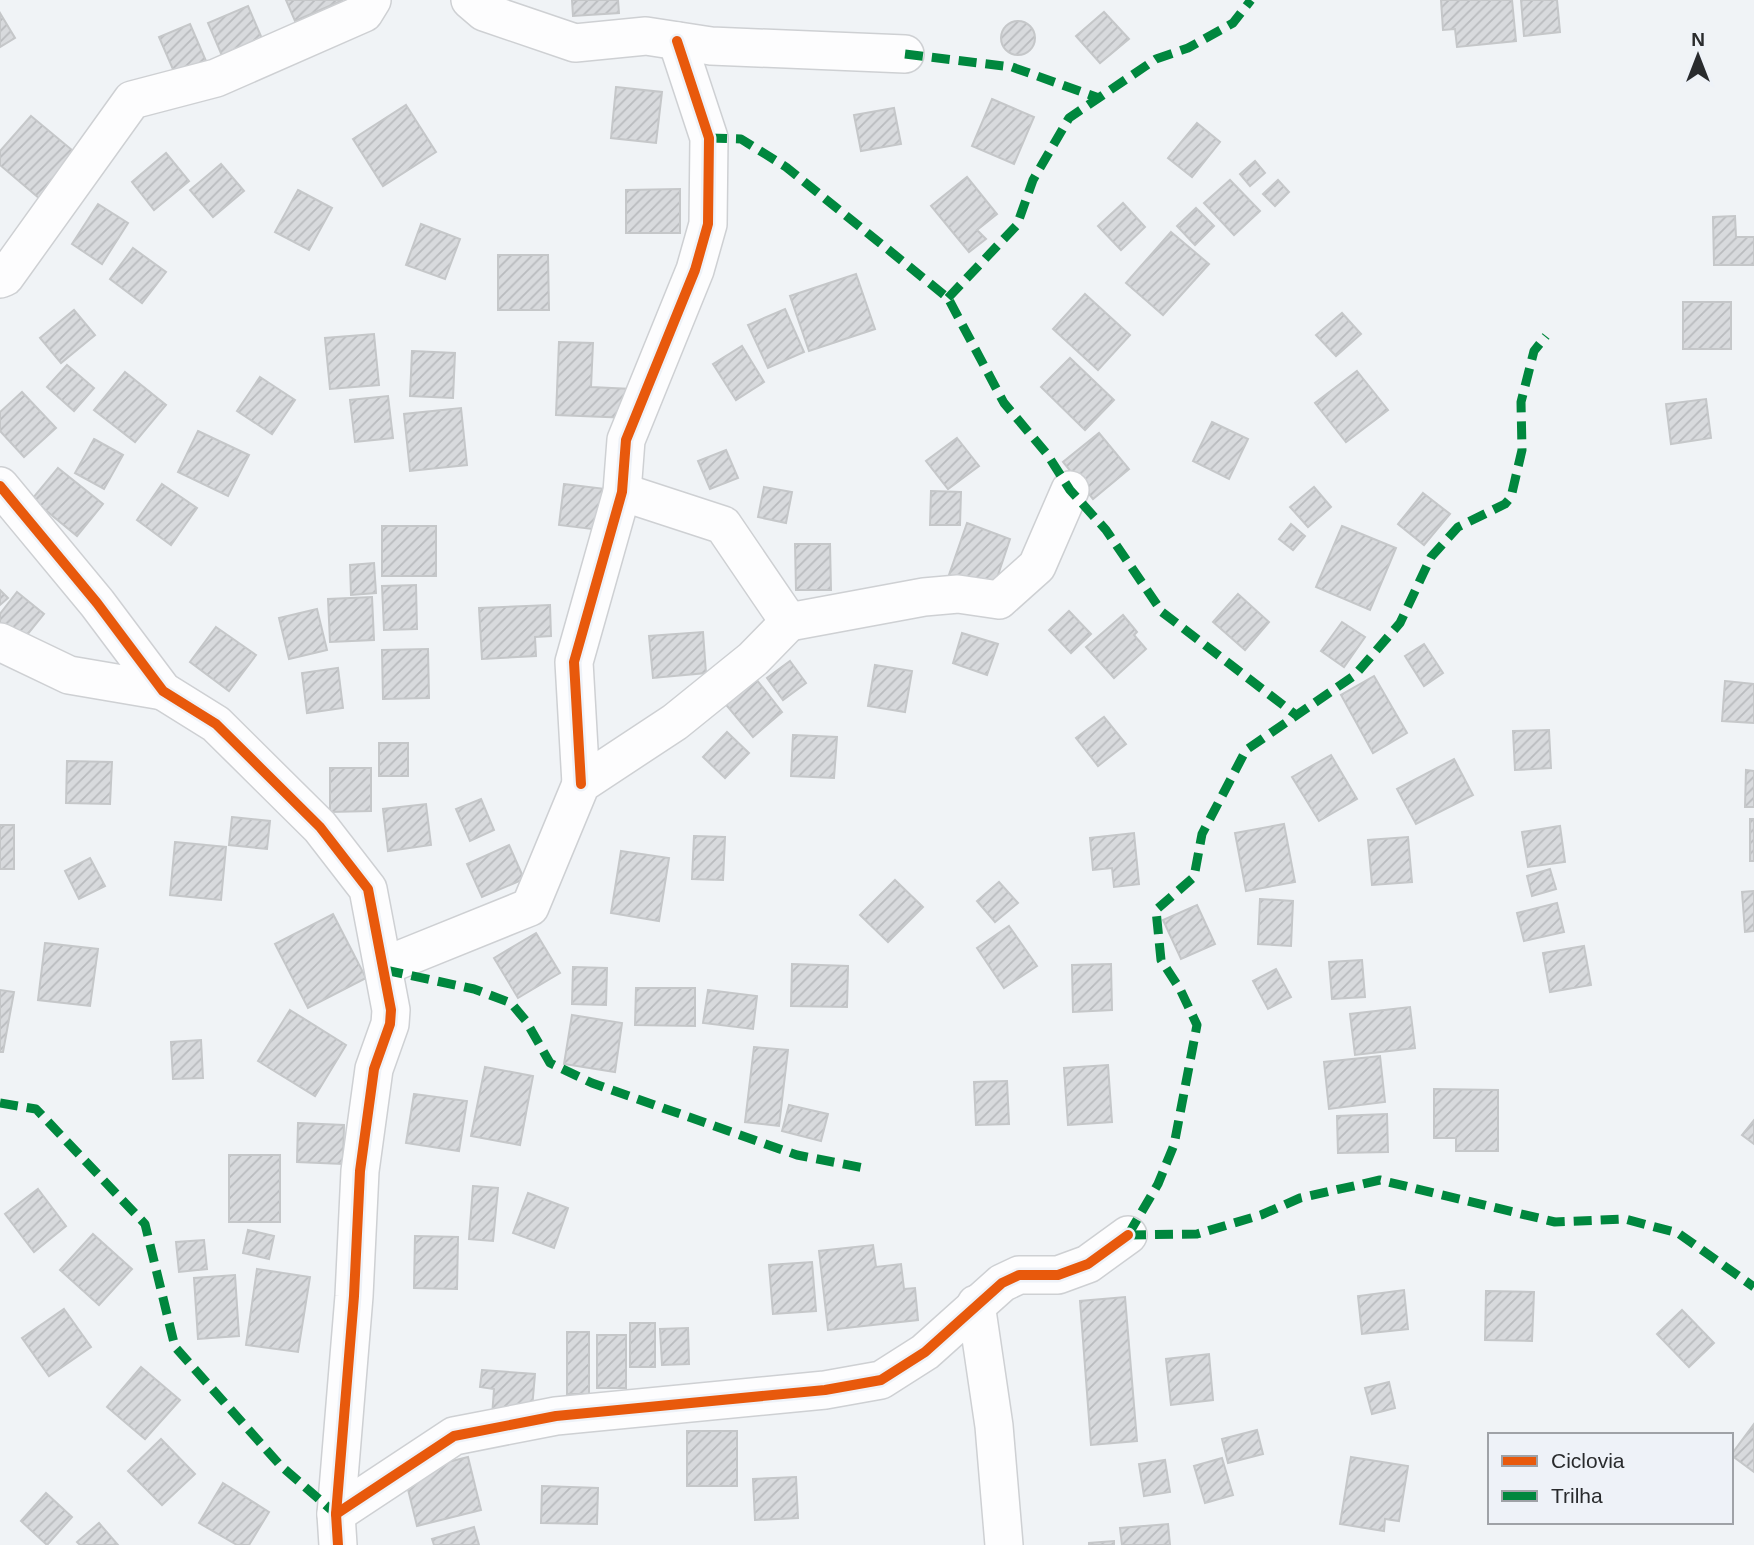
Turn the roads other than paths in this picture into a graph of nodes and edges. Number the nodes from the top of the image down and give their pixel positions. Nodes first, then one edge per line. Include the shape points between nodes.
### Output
1 (372, 0) edge
2 (480, 4) edge
3 (677, 41) junction
4 (905, 54) dead end
5 (0, 279) edge
6 (0, 486) edge
7 (1070, 490) dead end
8 (622, 492) junction
9 (789, 622) junction
10 (0, 642) edge
11 (163, 691) junction
12 (581, 784) junction
13 (384, 966) junction
14 (1128, 1235) dead end
15 (976, 1304) junction
16 (337, 1530) edge
17 (1004, 1545) edge

1 - 5 street via 364,13 216,78 132,100
2 - 3 street via 575,43 646,36
3 - 4 street
3 - 8 street via 709,138 708,224 695,270 625,440
6 - 11 street
7 - 9 street via 1037,566 999,600 958,594 925,597
8 - 9 street via 723,525
8 - 12 street via 574,662
9 - 12 street via 753,659 675,722
10 - 11 street via 69,675
11 - 13 street via 216,724 320,827 368,889
12 - 13 street via 530,907
13 - 16 street via 390,1024 374,1069 360,1171
14 - 15 street via 1088,1265 1058,1275 1019,1275
15 - 16 street via 925,1352 881,1380 825,1390 556,1416 454,1436
15 - 17 street via 994,1426

